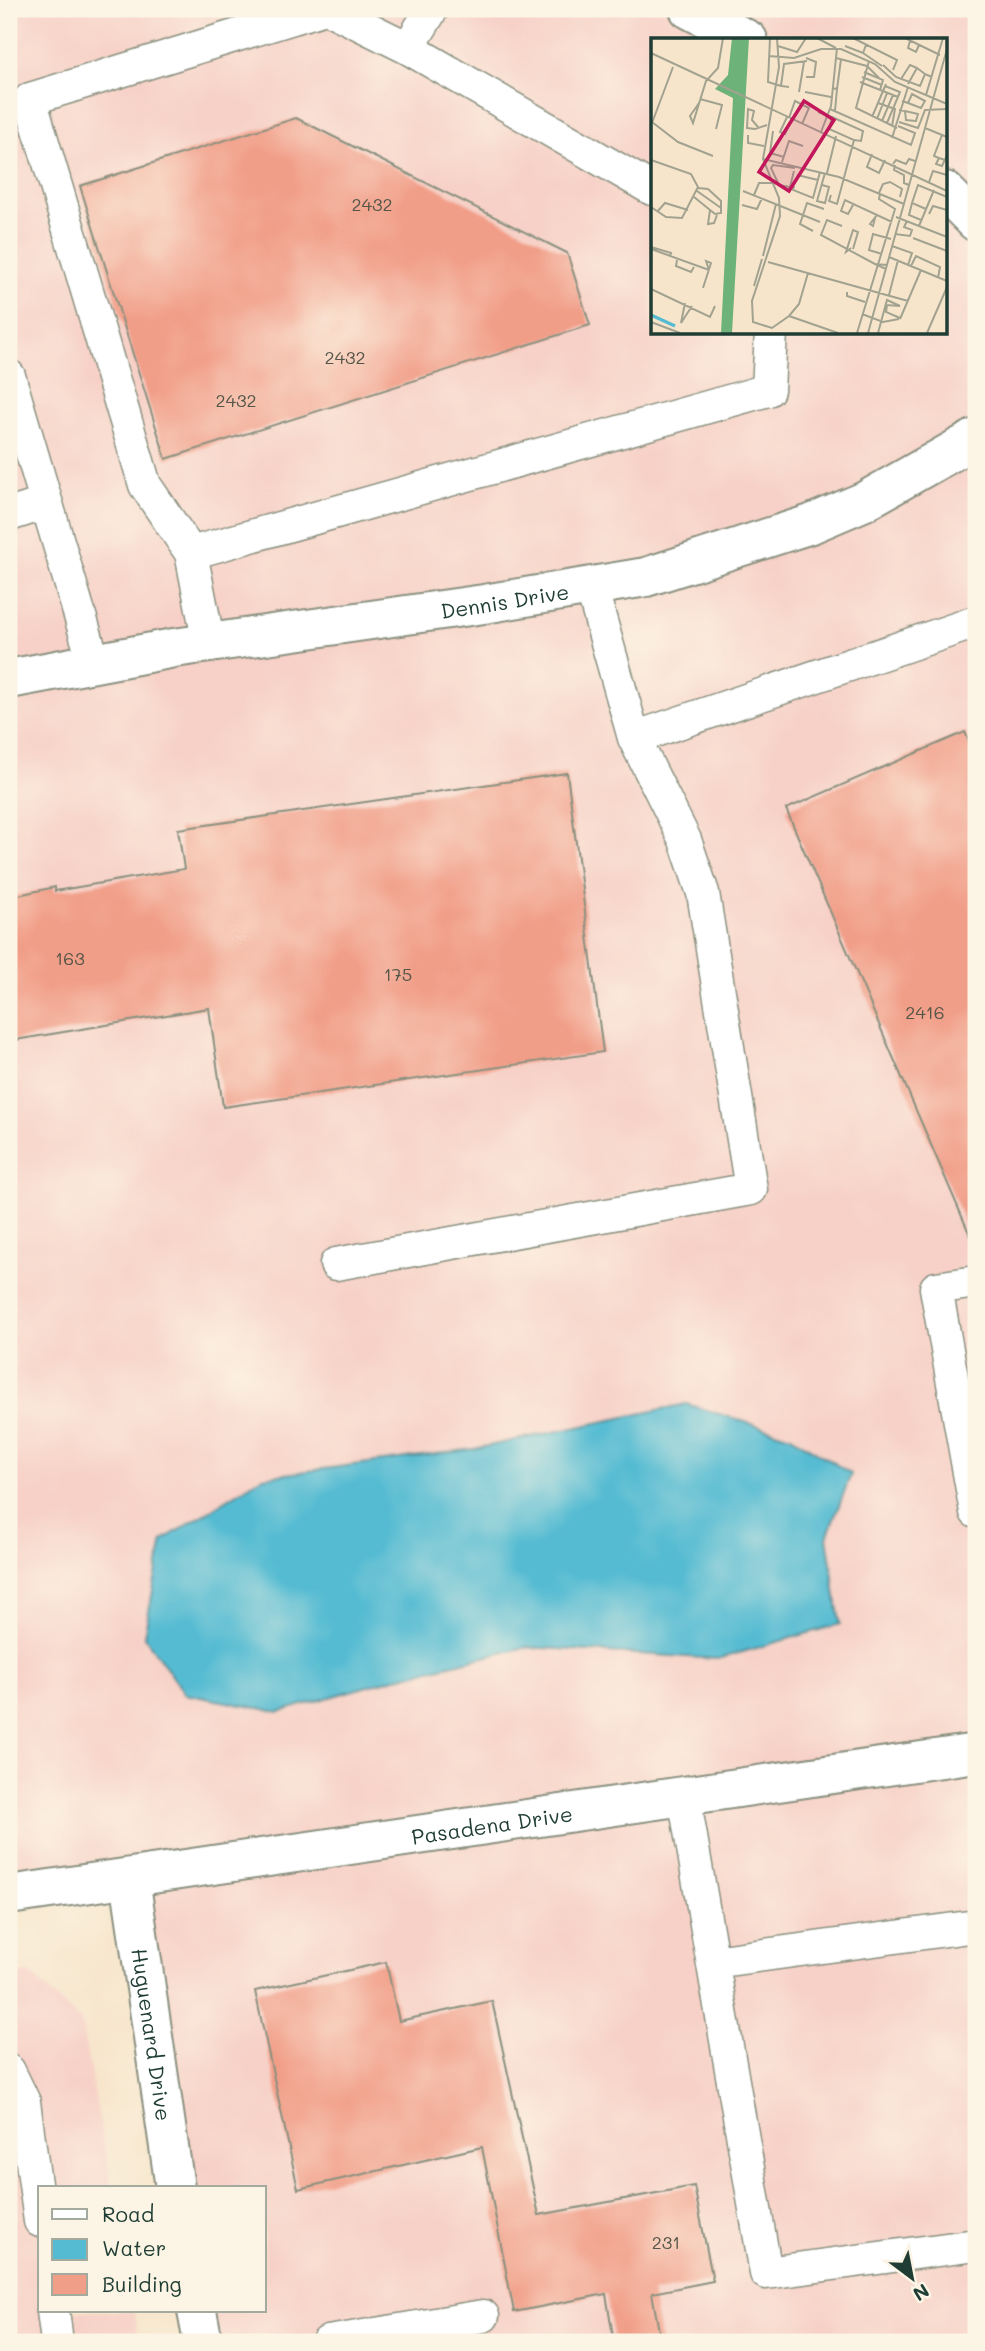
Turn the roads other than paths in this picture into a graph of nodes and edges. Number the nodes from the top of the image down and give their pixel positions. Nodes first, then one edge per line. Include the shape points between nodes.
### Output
1 (322, 9) edge
2 (329, 9) edge
3 (432, 9) edge
4 (689, 9) edge
5 (744, 38) edge
6 (408, 48) junction
7 (651, 188) edge
8 (946, 192) edge
9 (976, 222) edge
10 (771, 334) edge
11 (9, 376) edge
12 (976, 438) edge
13 (46, 503) junction
14 (9, 515) edge
15 (191, 553) junction
16 (592, 586) junction
17 (976, 622) edge
18 (209, 643) junction
19 (94, 663) junction
20 (9, 679) edge
21 (634, 738) junction
22 (336, 1264) dead end
23 (976, 1282) edge
24 (976, 1512) edge
25 (976, 1753) edge
26 (684, 1796) junction
27 (130, 1878) junction
28 (9, 1895) edge
29 (976, 1926) edge
30 (713, 1962) junction
31 (9, 2071) edge
32 (175, 2186) edge
33 (38, 2206) edge
34 (976, 2245) edge
35 (52, 2312) edge
36 (197, 2312) edge
37 (483, 2316) dead end
38 (57, 2342) edge
39 (203, 2342) edge
40 (328, 2342) edge

1 - 15 lane via 30,99 145,485
2 - 6 lane
3 - 6 lane
4 - 5 street
6 - 7 lane
8 - 9 street
10 - 15 lane via 768,390
11 - 13 lane
12 - 16 street, Dennis Drive via 865,501 811,524 646,577
13 - 14 lane
13 - 19 lane
15 - 18 lane
16 - 18 street, Dennis Drive
16 - 21 lane
17 - 21 lane
18 - 19 street, Dennis Drive
19 - 20 street, Dennis Drive
21 - 22 lane via 685,840 703,893 751,1189
23 - 24 lane via 936,1288
25 - 26 street, Pasadena Drive
26 - 27 street, Pasadena Drive
26 - 30 lane
27 - 28 street, Pasadena Drive
27 - 32 street, Huguenard Drive
29 - 30 lane
30 - 34 lane via 766,2273
31 - 33 lane via 24,2102
35 - 38 lane
36 - 39 street
37 - 40 lane

